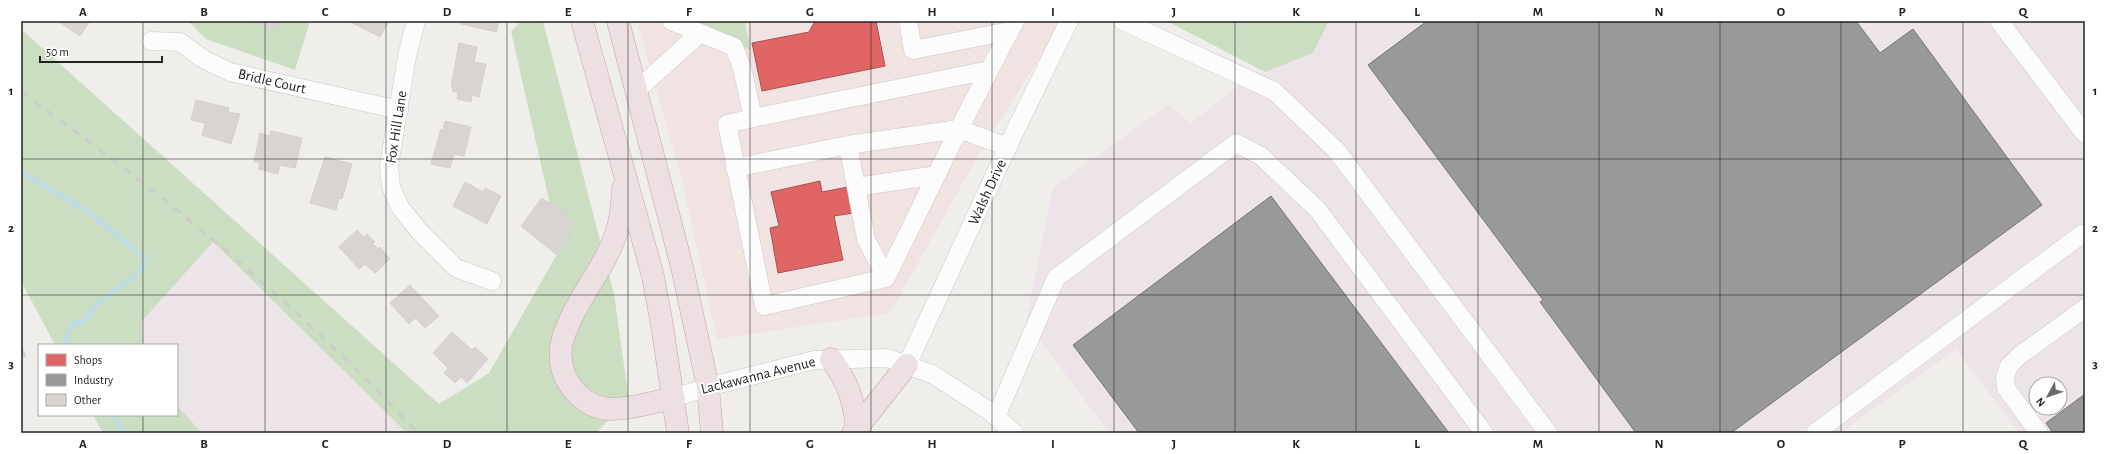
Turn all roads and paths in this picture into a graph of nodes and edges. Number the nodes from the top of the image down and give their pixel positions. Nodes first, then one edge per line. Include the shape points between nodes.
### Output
1 (416, 21) edge
2 (582, 21) edge
3 (618, 21) edge
4 (670, 21) edge
5 (908, 21) edge
6 (1069, 21) edge
7 (1123, 21) edge
8 (1999, 21) edge
9 (1012, 26) edge
10 (700, 33) junction
11 (151, 41) dead end
12 (989, 70) junction
13 (637, 90) junction
14 (399, 110) junction
15 (753, 118) junction
16 (960, 129) junction
17 (2085, 134) edge
18 (848, 145) junction
19 (1008, 147) junction
20 (735, 168) junction
21 (625, 175) junction
22 (937, 175) junction
23 (856, 187) junction
24 (2082, 234) dead end
25 (886, 278) junction
26 (492, 280) dead end
27 (2085, 308) edge
28 (831, 359) junction
29 (907, 365) junction
30 (708, 387) junction
31 (674, 398) junction
32 (996, 417) junction
33 (855, 431) edge
34 (678, 433) edge
35 (712, 433) edge
36 (1014, 433) edge
37 (1484, 433) edge
38 (1548, 433) edge
39 (1815, 433) edge
40 (2039, 433) edge

1 - 14 street, Fox Hill Lane via 407,56
2 - 21 highway
3 - 13 highway
4 - 10 street
5 - 9 street via 913,50
6 - 19 street, Walsh Drive
7 - 38 street via 1274,91 1307,121 1336,150
8 - 17 street
9 - 12 street
10 - 13 street
10 - 15 street via 734,47 742,68
11 - 14 street, Bridle Court via 180,42 203,59 230,72
12 - 15 street
12 - 16 street
13 - 30 highway via 682,267
14 - 26 street, Fox Hill Lane via 389,166 391,187 400,207 419,231 456,268
15 - 20 street via 727,124
16 - 18 street
16 - 19 street
16 - 22 street
18 - 20 street
18 - 23 street
19 - 29 street, Walsh Drive
20 - 25 street via 764,306
21 - 31 highway via 653,276
21 - 31 highway via 621,214 615,238 568,323 560,359 570,386 586,402 597,406 616,409
22 - 23 street
22 - 25 street
23 - 25 street via 866,239
24 - 39 street
27 - 40 street via 2019,356 2009,366 2004,377 2006,388
28 - 29 street, Lackawanna Avenue via 887,358
28 - 30 street, Lackawanna Avenue via 814,360
28 - 33 highway via 844,377 851,395
29 - 32 street, Lackawanna Avenue via 932,374
29 - 33 highway
30 - 31 street, Lackawanna Avenue
30 - 35 highway
31 - 34 highway
32 - 36 street, Lackawanna Avenue
32 - 37 street via 1056,278 1236,143 1261,156 1318,210

